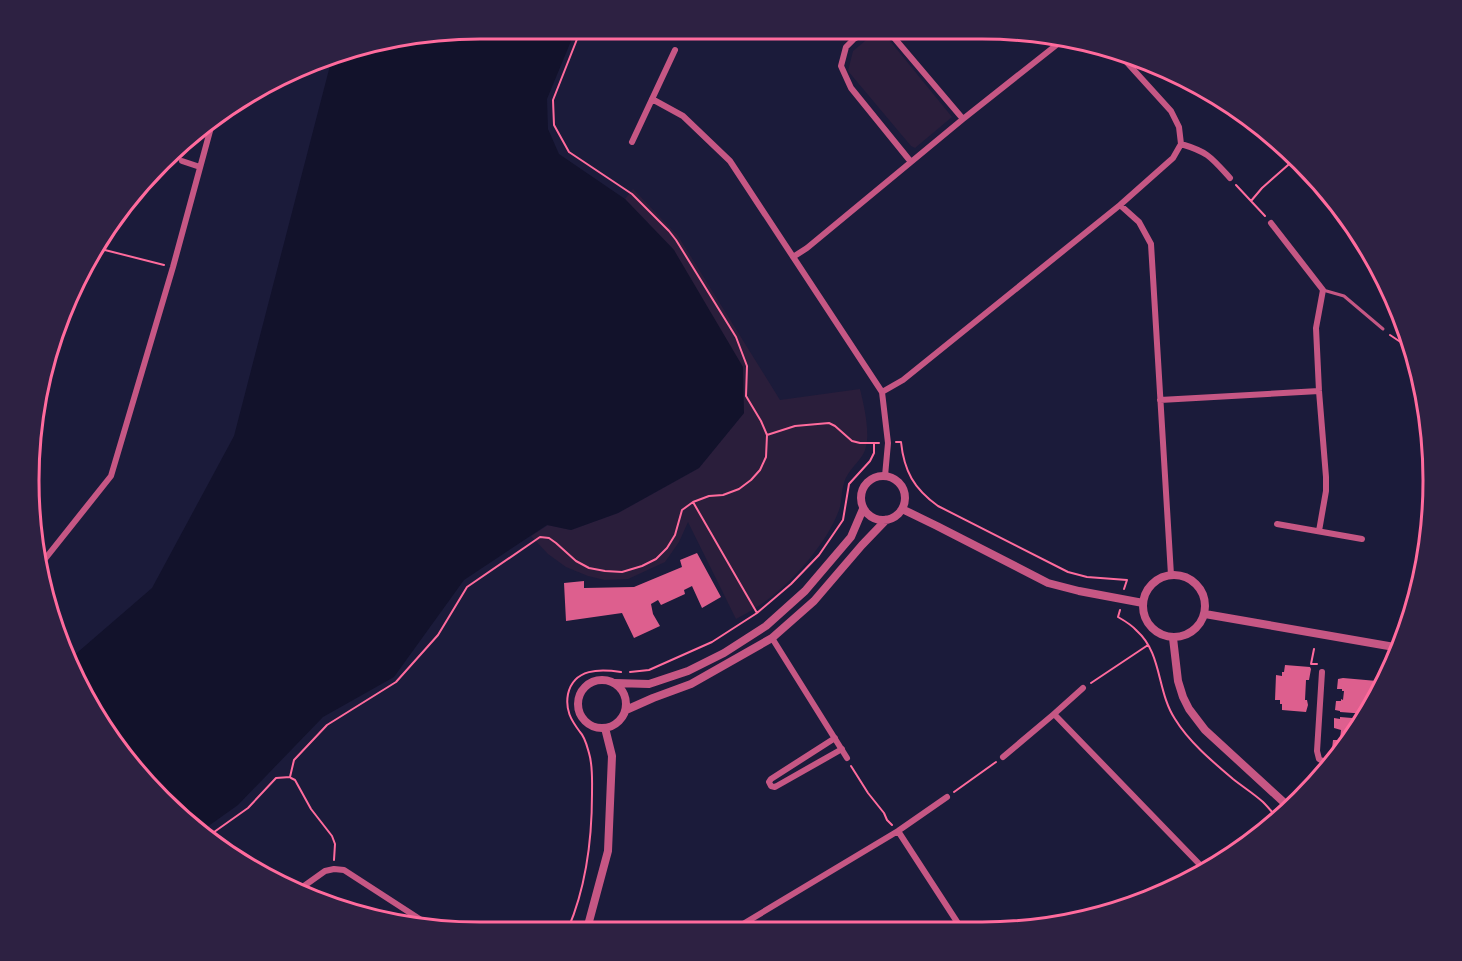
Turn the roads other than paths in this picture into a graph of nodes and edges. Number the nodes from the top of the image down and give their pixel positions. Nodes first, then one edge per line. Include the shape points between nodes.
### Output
1 (854, 39) edge
2 (896, 39) edge
3 (1056, 45) edge
4 (675, 50) dead end
5 (1129, 64) edge
6 (652, 99) junction
7 (963, 119) junction
8 (210, 132) edge
9 (632, 142) dead end
10 (1181, 144) junction
11 (182, 161) dead end
12 (911, 162) junction
13 (201, 166) junction
14 (1230, 178) road end
15 (1120, 205) junction
16 (1271, 222) road end
17 (793, 257) junction
18 (1323, 290) junction
19 (1383, 329) road end
20 (1319, 391) junction
21 (882, 392) junction
22 (1160, 399) junction
23 (885, 476) junction
24 (863, 509) junction
25 (902, 509) junction
26 (886, 520) junction
27 (1277, 524) dead end
28 (1319, 531) junction
29 (1362, 539) dead end
30 (46, 558) edge
31 (1171, 575) junction
32 (1143, 603) junction
33 (1205, 614) junction
34 (772, 638) junction
35 (1173, 638) junction
36 (1390, 646) edge
37 (1322, 672) road end
38 (615, 683) junction
39 (1083, 688) road end
40 (626, 710) junction
41 (1054, 714) junction
42 (605, 728) junction
43 (835, 738) junction
44 (842, 749) junction
45 (1003, 757) road end
46 (848, 758) road end
47 (1322, 761) edge
48 (946, 797) road end
49 (1284, 802) edge
50 (898, 831) junction
51 (1200, 864) edge
52 (305, 885) edge
53 (417, 917) edge
54 (590, 922) edge
55 (746, 922) edge
56 (957, 922) edge

1 - 12 street via 846,47 841,66 851,88
2 - 7 street
3 - 7 street
4 - 6 street
5 - 10 street via 1171,111 1179,127
6 - 9 street
6 - 17 street via 683,116 730,161
7 - 12 street
8 - 13 street
10 - 14 street via 1212,157
10 - 15 street via 1173,158
11 - 13 street
12 - 17 street
13 - 30 street via 111,476
15 - 21 street via 903,380
15 - 22 street via 1138,222 1151,244
16 - 18 street
17 - 21 street
18 - 19 lane via 1344,296
18 - 20 street via 1316,327
20 - 22 street
20 - 28 street via 1326,477
21 - 23 street via 888,443
22 - 31 street
23 - 24 street via 873,478 864,486
23 - 25 street via 903,488
24 - 26 street via 873,518
24 - 38 street via 851,537 805,591 766,626 688,671 649,684
25 - 26 street
25 - 32 street via 1048,583
26 - 34 street via 814,602
27 - 28 street
28 - 29 street
31 - 32 street via 1152,584
31 - 33 street via 1183,576 1201,590
32 - 35 street via 1147,623 1154,631
33 - 35 street via 1193,632
33 - 36 street
34 - 40 street via 691,684
34 - 43 street
35 - 49 street via 1178,681 1188,709 1205,730
37 - 47 street via 1317,751
38 - 40 street via 625,695
38 - 42 street via 591,682 580,694 578,703 589,724
39 - 41 street
40 - 42 street via 618,723
41 - 45 street
41 - 51 street
42 - 54 street via 612,756 608,851
43 - 44 street
43 - 44 street via 773,778 770,784 774,788
44 - 46 street
48 - 50 street
50 - 55 street
50 - 56 street
52 - 53 street via 325,871 344,870

